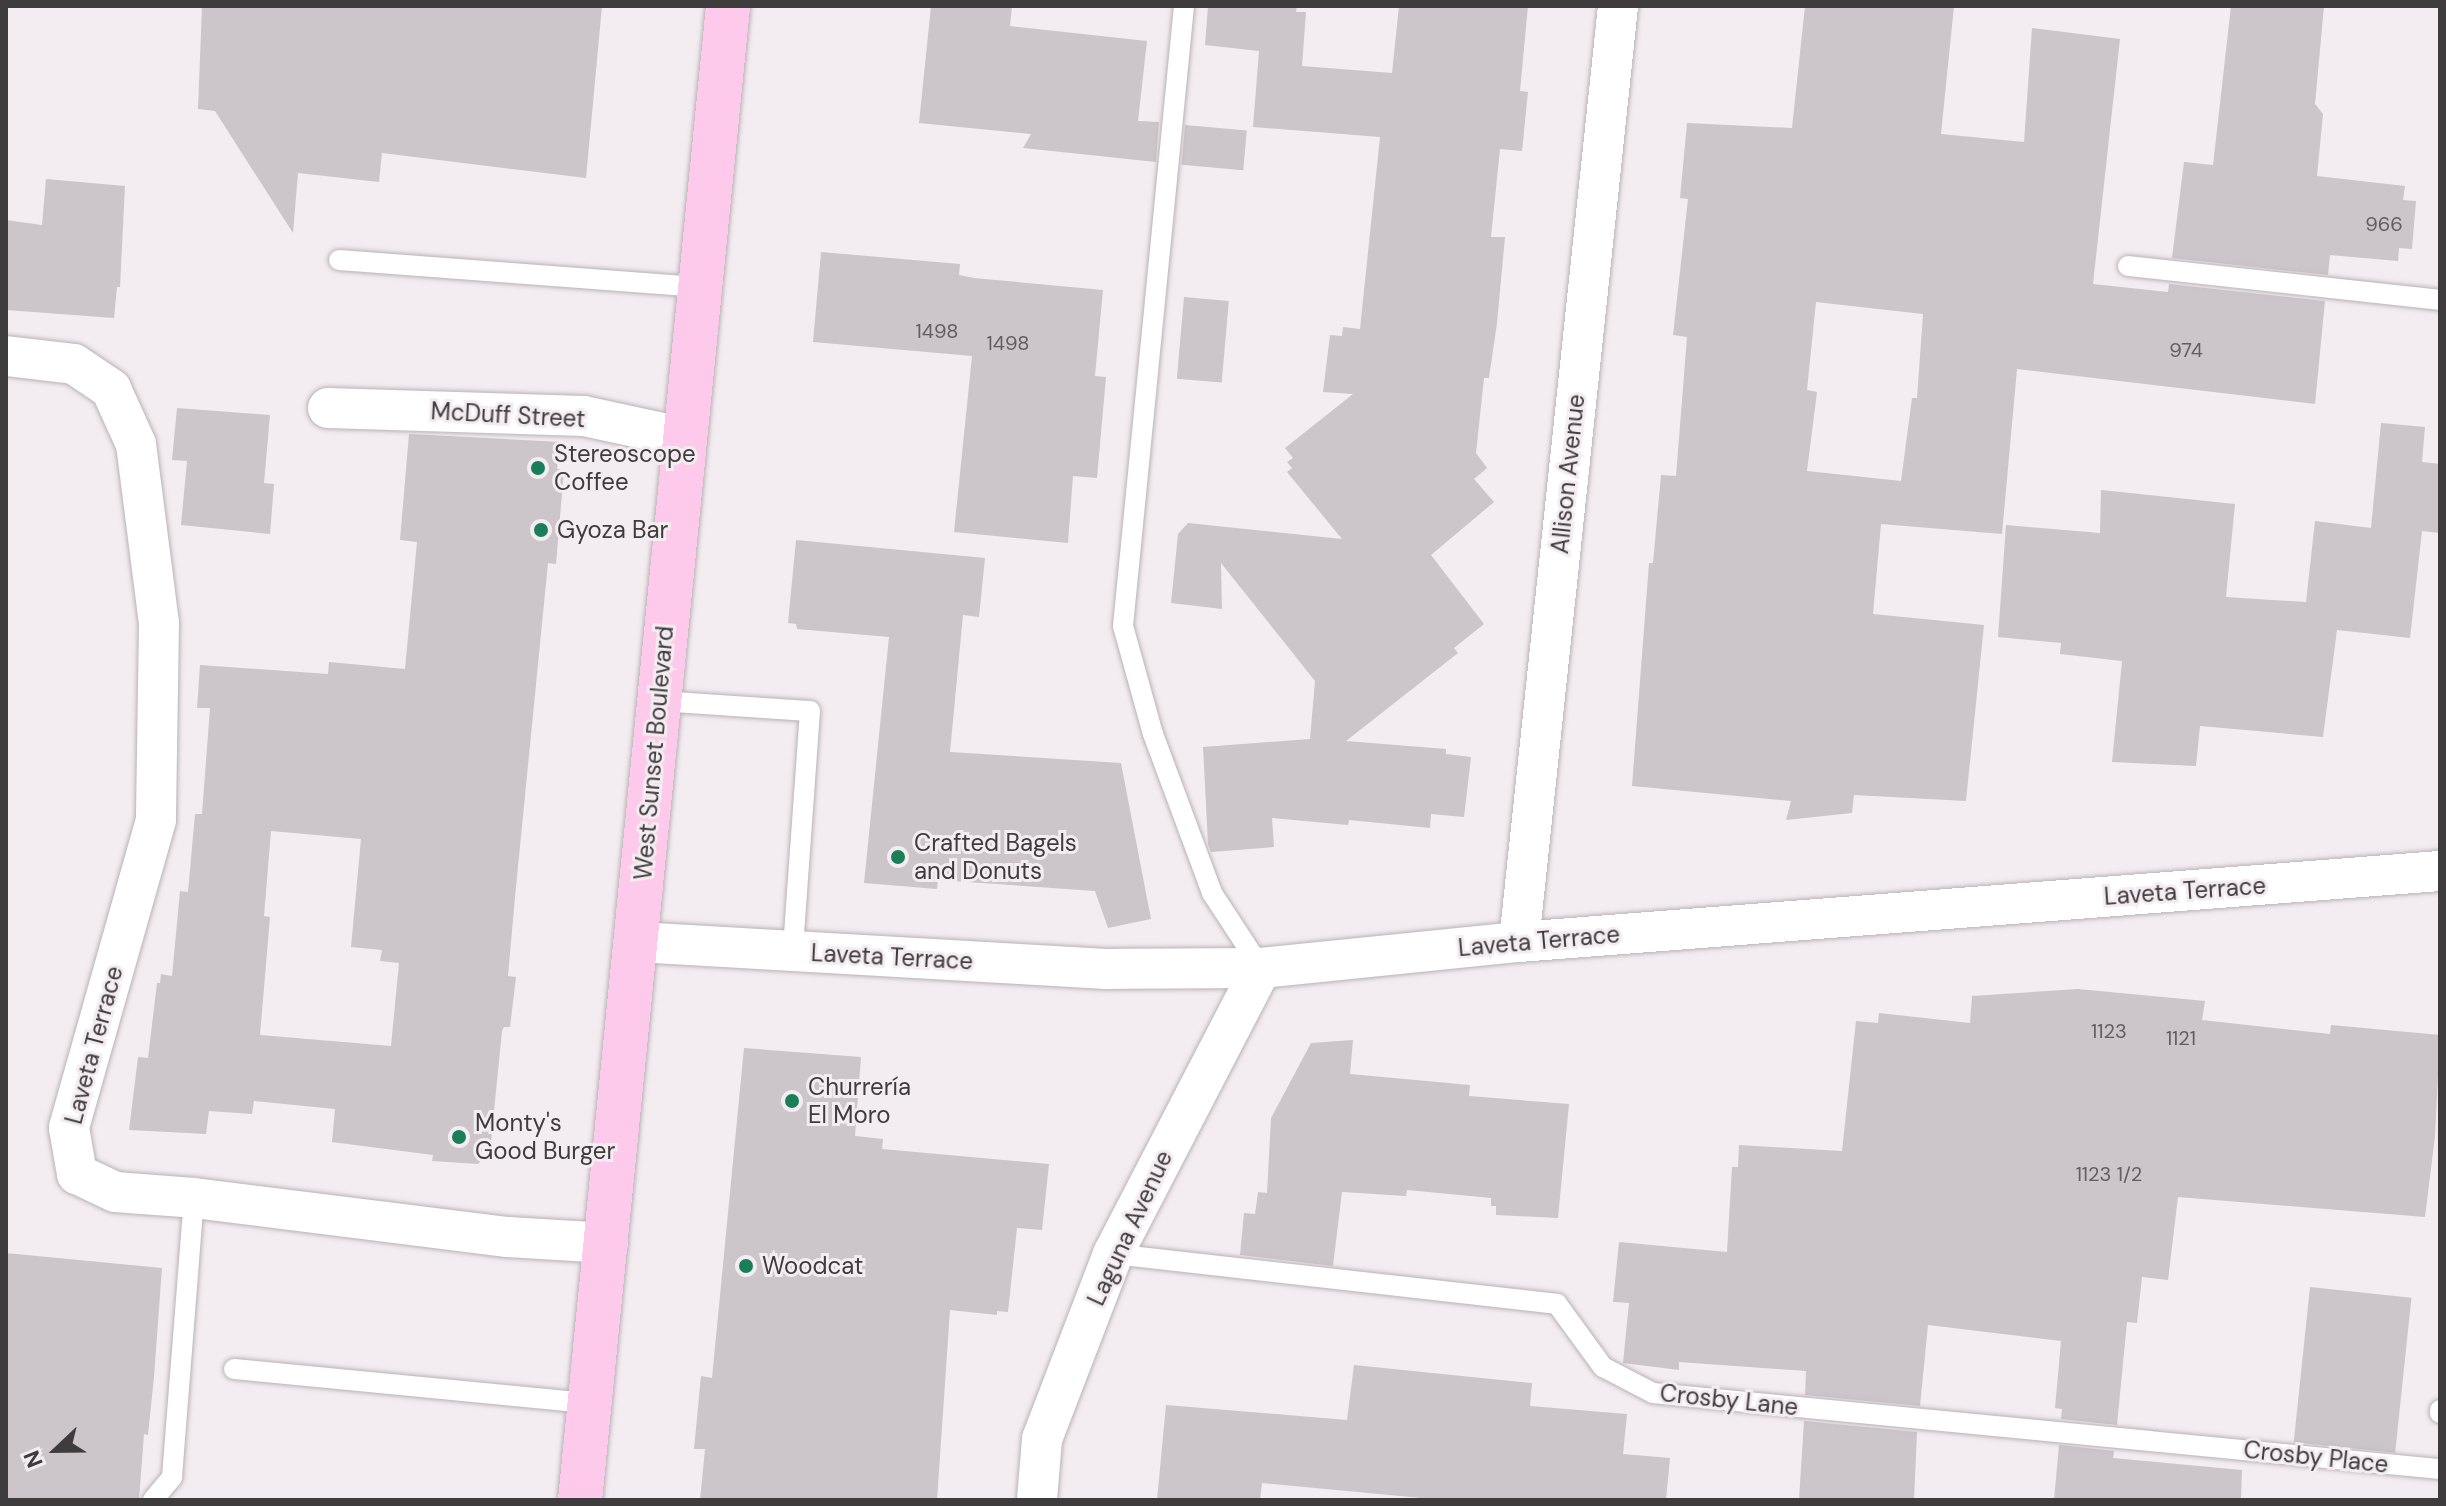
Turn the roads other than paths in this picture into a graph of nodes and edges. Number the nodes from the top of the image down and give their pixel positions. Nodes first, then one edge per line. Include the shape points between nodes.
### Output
1 (728, 6) edge
2 (1184, 6) edge
3 (1618, 6) edge
4 (339, 260) dead end
5 (2128, 266) dead end
6 (700, 287) junction
7 (2440, 300) edge
8 (6, 356) edge
9 (328, 408) dead end
10 (686, 438) junction
11 (658, 701) junction
12 (2440, 871) edge
13 (637, 942) junction
14 (1519, 942) junction
15 (793, 951) junction
16 (1261, 968) junction
17 (194, 1198) junction
18 (608, 1243) junction
19 (1113, 1254) junction
20 (234, 1369) dead end
21 (590, 1403) junction
22 (2193, 1445) joint
23 (2440, 1469) edge
24 (153, 1500) edge
25 (580, 1500) edge
26 (1037, 1500) edge

1 - 6 main road, West Sunset Boulevard
2 - 16 lane via 1123,626 1153,734 1212,893
3 - 14 street, Allison Avenue
4 - 6 lane
5 - 7 lane
6 - 10 main road, West Sunset Boulevard
8 - 17 street, Laveta Terrace via 74,364 111,389 136,444 159,623 156,820 69,1128 77,1174 115,1192
9 - 10 street, McDuff Street via 584,416
10 - 11 main road, West Sunset Boulevard
11 - 13 main road, West Sunset Boulevard
11 - 15 lane via 810,711
12 - 14 street, Laveta Terrace
13 - 15 street, Laveta Terrace
13 - 18 main road, West Sunset Boulevard
14 - 16 street, Laveta Terrace
15 - 16 street, Laveta Terrace via 1106,969
16 - 19 street, Laguna Avenue
17 - 18 street, Laveta Terrace via 508,1237
17 - 24 lane via 172,1477
18 - 21 main road, West Sunset Boulevard
19 - 22 lane, Crosby Lane via 1557,1304 1603,1367 1653,1393
19 - 26 street, Laguna Avenue via 1042,1439
20 - 21 lane
21 - 25 main road, West Sunset Boulevard
22 - 23 lane, Crosby Place

